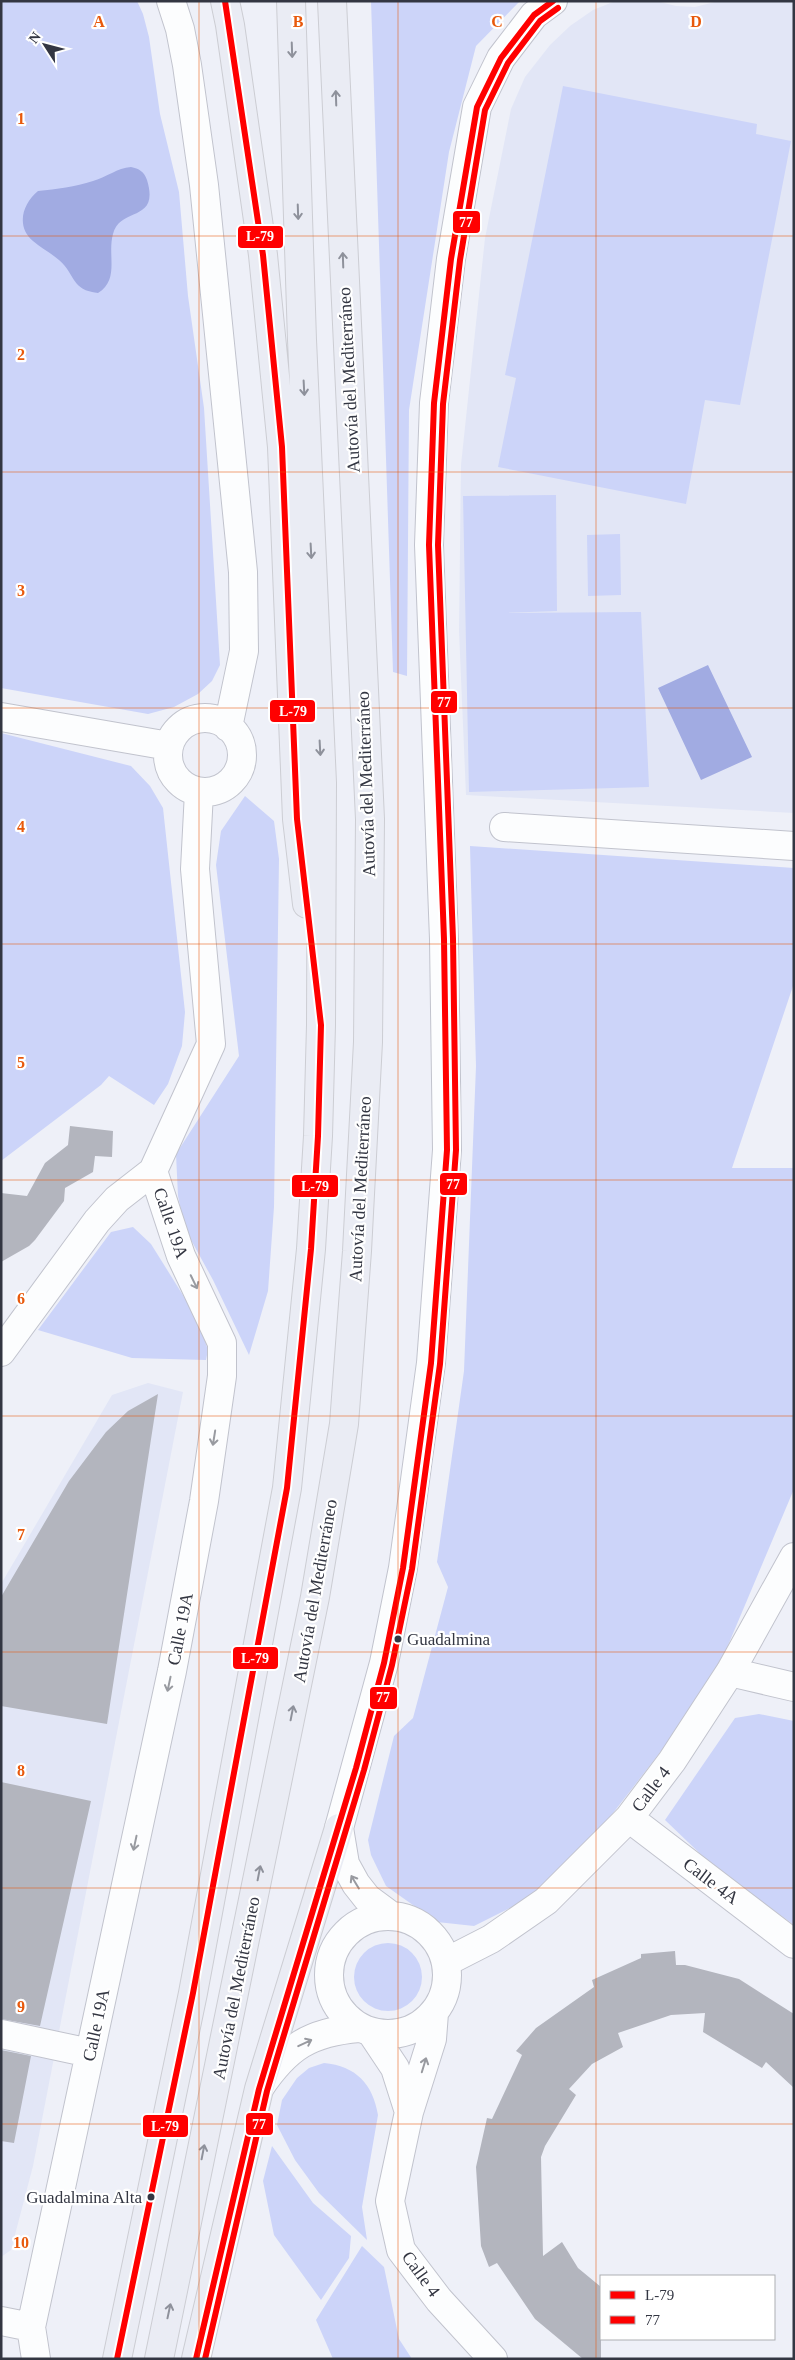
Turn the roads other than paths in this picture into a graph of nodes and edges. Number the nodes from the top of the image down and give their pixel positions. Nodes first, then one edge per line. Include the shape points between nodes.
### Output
1 (171, 1) edge
2 (225, 1) edge
3 (291, 1) edge
4 (332, 1) edge
5 (553, 1) edge
6 (1, 717) edge
7 (228, 727) junction
8 (169, 746) junction
9 (199, 792) junction
10 (504, 828) dead end
11 (794, 846) edge
12 (322, 1024) junction
13 (153, 1171) junction
14 (1, 1352) edge
15 (794, 1557) edge
16 (730, 1672) junction
17 (794, 1688) edge
18 (629, 1818) junction
19 (338, 1828) junction
20 (390, 1915) junction
21 (794, 1944) edge
22 (446, 1962) junction
23 (434, 2013) junction
24 (365, 2030) junction
25 (1, 2034) edge
26 (90, 2052) junction
27 (260, 2089) junction
28 (409, 2112) junction
29 (1, 2321) edge
30 (31, 2327) junction
31 (36, 2359) edge
32 (117, 2359) edge
33 (159, 2359) edge
34 (196, 2359) edge
35 (493, 2359) edge

1 - 7 street via 187,65 205,194 244,572 244,651
2 - 12 highway via 263,254 273,352 282,447 296,818
3 -> 12 highway via 302,350 322,783
33 -> 4 highway, Autovía del Mediterráneo via 315,1597 344,1424 358,1251 368,1042 370,819
5 - 19 street via 534,15 501,58 477,108 450,269 434,403 429,545 444,939 447,1150 431,1363 403,1568 384,1663
6 - 8 street
7 - 8 street via 206,718 194,720 174,735
7 - 9 street via 241,747 238,771 222,788
8 - 9 street via 171,770 188,788
9 - 13 street via 195,868 211,1044
10 - 11 street
12 - 32 highway via 311,1249 287,1488 193,1993
13 - 14 street, Calle 19A via 117,1199 97,1220
13 -> 26 street, Calle 19A via 181,1256 222,1343 222,1376 204,1501 172,1671
15 - 16 street, Calle 4
16 - 17 street
16 - 18 street, Calle 4 via 672,1761
18 - 21 street, Calle 4A
18 - 22 street, Calle 4 via 546,1901 490,1939
20 -> 19 street via 367,1898 356,1884 345,1864
19 - 27 highway
20 - 22 street via 419,1924 432,1934
20 - 24 street via 359,1923 341,1939 330,1960 330,1992 336,2006 346,2018
22 - 23 street via 443,1998
23 - 24 street via 421,2025 405,2032 388,2035
28 -> 23 street, Calle 4 via 432,2039
27 -> 24 street via 277,2063 292,2049 329,2033
24 - 28 street, Calle 4 via 395,2068
25 - 26 street
26 - 30 street, Calle 19A
27 - 34 highway
28 - 35 street, Calle 4 via 390,2201 402,2250 439,2300
29 - 30 street
30 - 31 street

